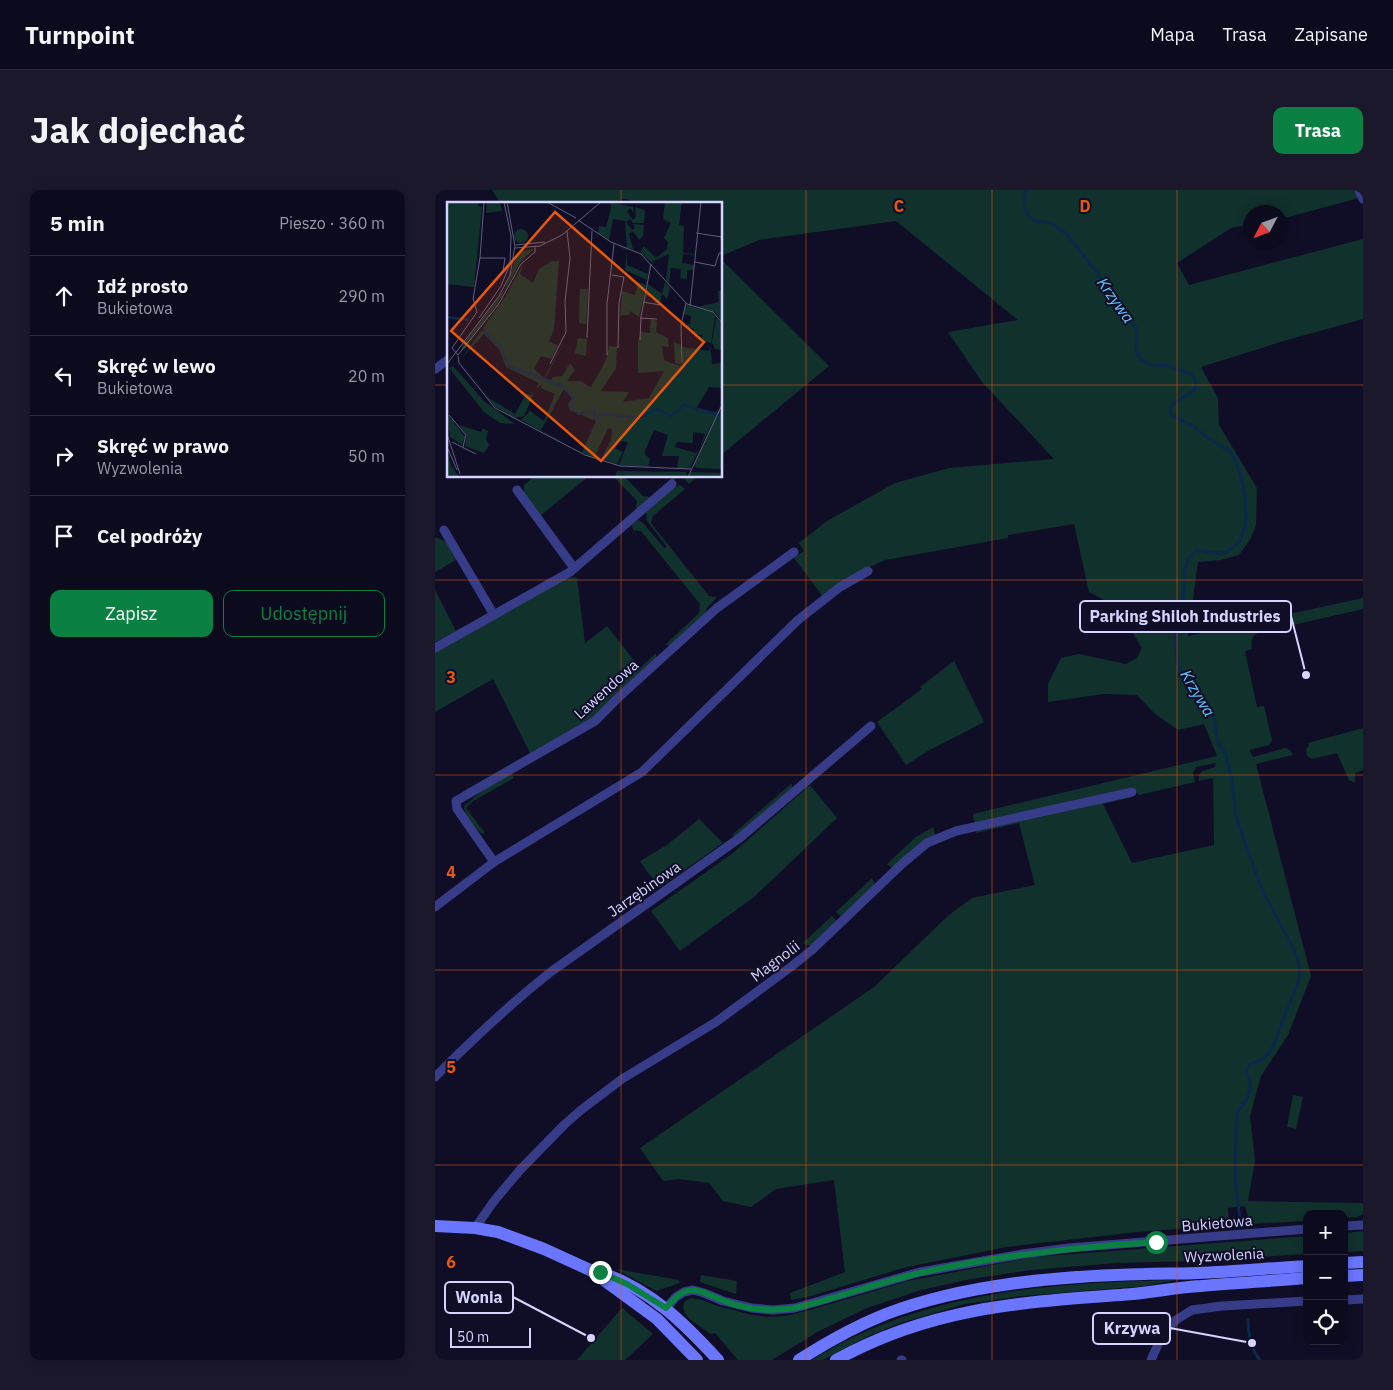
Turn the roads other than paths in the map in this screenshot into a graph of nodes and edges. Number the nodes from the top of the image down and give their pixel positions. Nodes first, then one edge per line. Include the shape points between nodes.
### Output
1 (1359, 190) edge
2 (1363, 198) edge
3 (447, 360) edge
4 (435, 369) edge
5 (672, 484) dead end
6 (517, 490) dead end
7 (444, 530) dead end
8 (794, 552) dead end
9 (574, 568) junction
10 (868, 570) dead end
11 (494, 614) junction
12 (435, 648) edge
13 (871, 726) dead end
14 (1132, 792) dead end
15 (494, 862) junction
16 (435, 907) edge
17 (435, 1077) edge
18 (1363, 1225) edge
19 (435, 1226) edge
20 (1348, 1226) edge
21 (475, 1228) junction
22 (1303, 1229) edge
23 (1363, 1262) edge
24 (1348, 1263) edge
25 (1303, 1266) edge
26 (590, 1270) junction
27 (1363, 1275) edge
28 (1348, 1276) edge
29 (1303, 1278) edge
30 (1363, 1298) edge
31 (1348, 1300) edge
32 (1303, 1302) edge
33 (666, 1308) junction
34 (697, 1360) edge
35 (718, 1360) edge
36 (799, 1360) edge
37 (837, 1360) edge
38 (1151, 1360) edge

1 - 2 street
3 - 4 street
5 - 9 street
6 - 9 street
7 - 11 street
8 - 15 street, Lawendowa via 717,608 595,721 456,802 457,809
9 - 11 street
10 - 15 street via 798,620 641,772
11 - 12 street
13 - 17 street, Jarzębinowa via 741,837 533,985
14 - 21 street, Magnolii via 956,831 927,843 792,966 715,1022 622,1079 581,1110 493,1200
15 - 16 street
18 - 20 street
19 - 21 main road
21 - 26 main road via 513,1237
22 - 33 street, Bukietowa via 1023,1254 913,1274 795,1308 751,1308 693,1290 676,1297
23 - 24 main road
25 - 36 main road, Wyzwolenia via 1116,1275 971,1291 887,1314 841,1335
26 - 33 main road via 627,1284
26 - 34 main road via 657,1319
27 - 28 main road
29 - 37 main road, Wyzwolenia via 1033,1301 981,1309 910,1327
30 - 31 street
32 - 38 street via 1192,1310 1167,1329
33 - 35 main road

